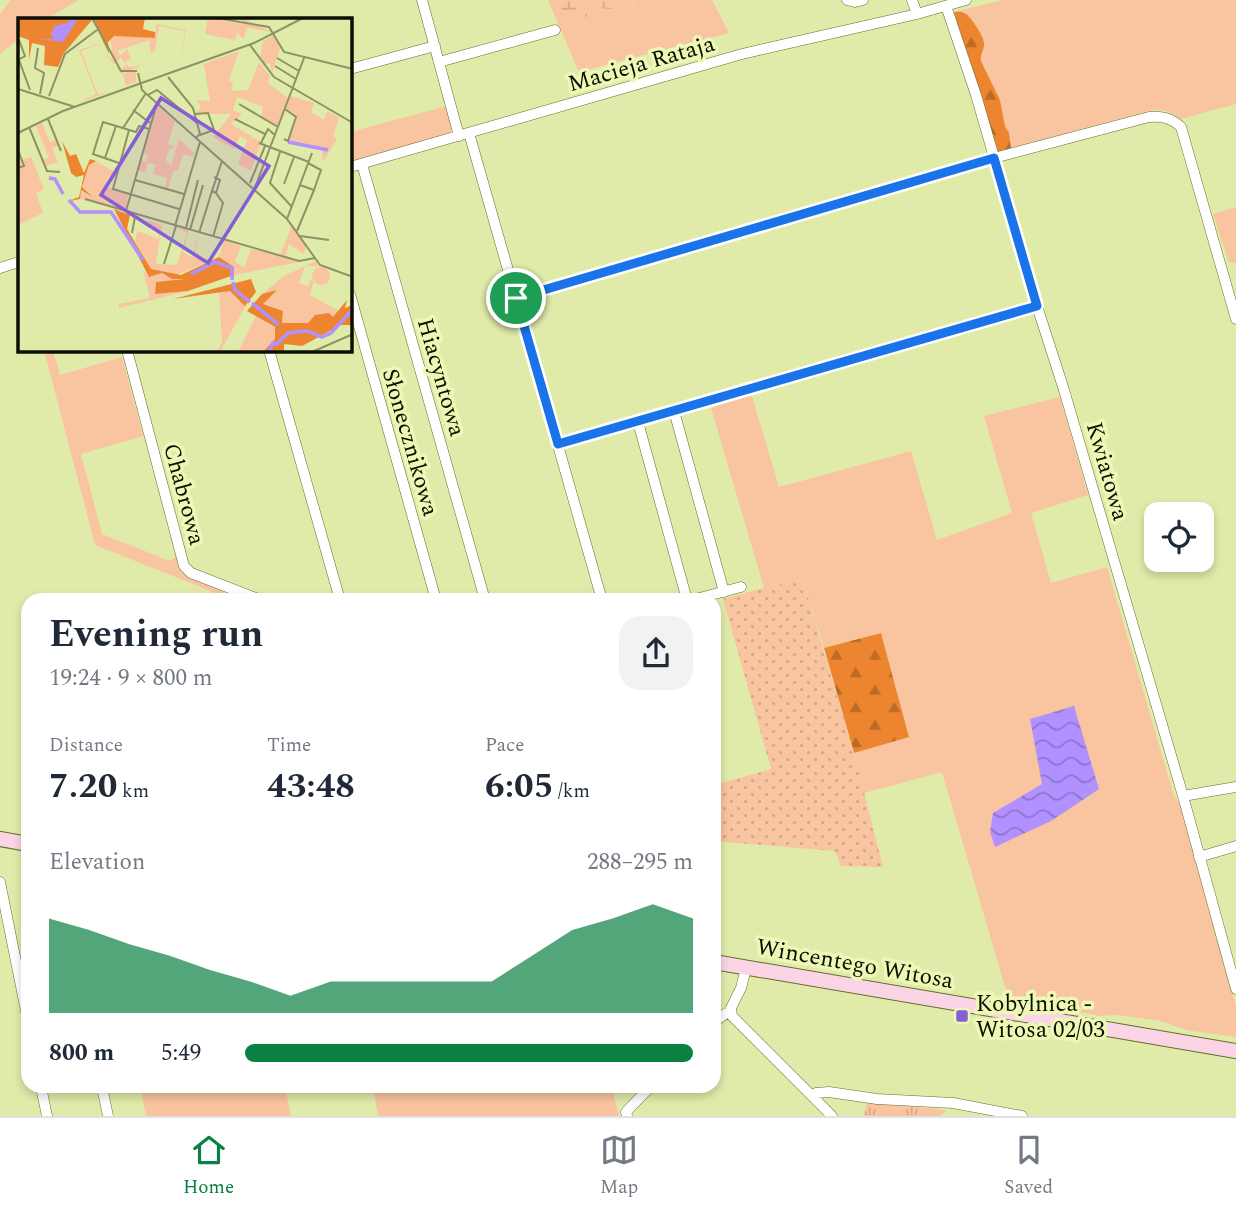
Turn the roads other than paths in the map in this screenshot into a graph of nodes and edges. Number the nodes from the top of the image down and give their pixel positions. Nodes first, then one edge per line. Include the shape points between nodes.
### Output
1 (422, 0) edge
2 (847, 0) edge
3 (863, 0) edge
4 (912, 0) edge
5 (966, 0) edge
6 (946, 6) junction
7 (917, 14) junction
8 (555, 30) dead end
9 (435, 46) junction
10 (439, 62) junction
11 (352, 68) edge
12 (464, 134) junction
13 (994, 158) junction
14 (362, 164) junction
15 (352, 166) edge
16 (18, 262) edge
17 (0, 268) edge
18 (516, 298) junction
19 (352, 300) edge
20 (1037, 306) junction
21 (1236, 319) edge
22 (128, 352) edge
23 (270, 352) edge
24 (674, 411) junction
25 (638, 422) junction
26 (558, 444) junction
27 (741, 587) dead end
28 (724, 592) junction
29 (243, 593) edge
30 (339, 593) edge
31 (434, 593) edge
32 (483, 593) edge
33 (601, 593) edge
34 (687, 593) edge
35 (720, 593) edge
36 (1236, 787) edge
37 (1182, 796) junction
38 (0, 839) edge
39 (21, 843) edge
40 (1236, 846) edge
41 (1199, 857) junction
42 (0, 882) edge
43 (721, 963) edge
44 (746, 968) junction
45 (21, 986) edge
46 (1236, 986) edge
47 (730, 1012) junction
48 (721, 1016) edge
49 (1236, 1051) edge
50 (42, 1093) edge
51 (103, 1093) edge
52 (645, 1093) edge
53 (812, 1096) junction
54 (627, 1114) edge
55 (47, 1116) edge
56 (108, 1116) edge
57 (832, 1116) edge
58 (1022, 1116) edge

1 - 9 street
2 - 3 street
4 - 7 street
5 - 6 street, Macieja Rataja
6 - 7 street, Macieja Rataja
6 - 13 street, Kwiatowa
7 - 12 street, Macieja Rataja via 742,54
8 - 10 street
9 - 10 street
9 - 11 street
10 - 12 street
12 - 14 street, Macieja Rataja
12 - 18 street
13 - 18 street
13 - 20 street, Kwiatowa
13 - 21 street via 1149,117 1166,117 1181,127
14 - 15 street, Macieja Rataja
14 - 32 street, Hiacyntowa
16 - 17 street
18 - 26 street
19 - 31 street, Słonecznikowa
20 - 24 street
20 - 37 street, Kwiatowa
22 - 29 street, Chabrowa via 184,566
23 - 30 street
24 - 25 street
24 - 28 street
25 - 26 street
25 - 34 street
26 - 33 street
27 - 28 street
28 - 35 street
36 - 37 street
37 - 41 street, Kwiatowa
38 - 39 street
40 - 41 street
41 - 46 street, Kwiatowa
42 - 45 street
43 - 44 street, Wincentego Witosa
44 - 47 street
44 - 49 street, Wincentego Witosa
47 - 48 street
47 - 53 street
50 - 55 street
51 - 56 street
52 - 54 street
53 - 57 street
53 - 58 street via 829,1092 953,1103

